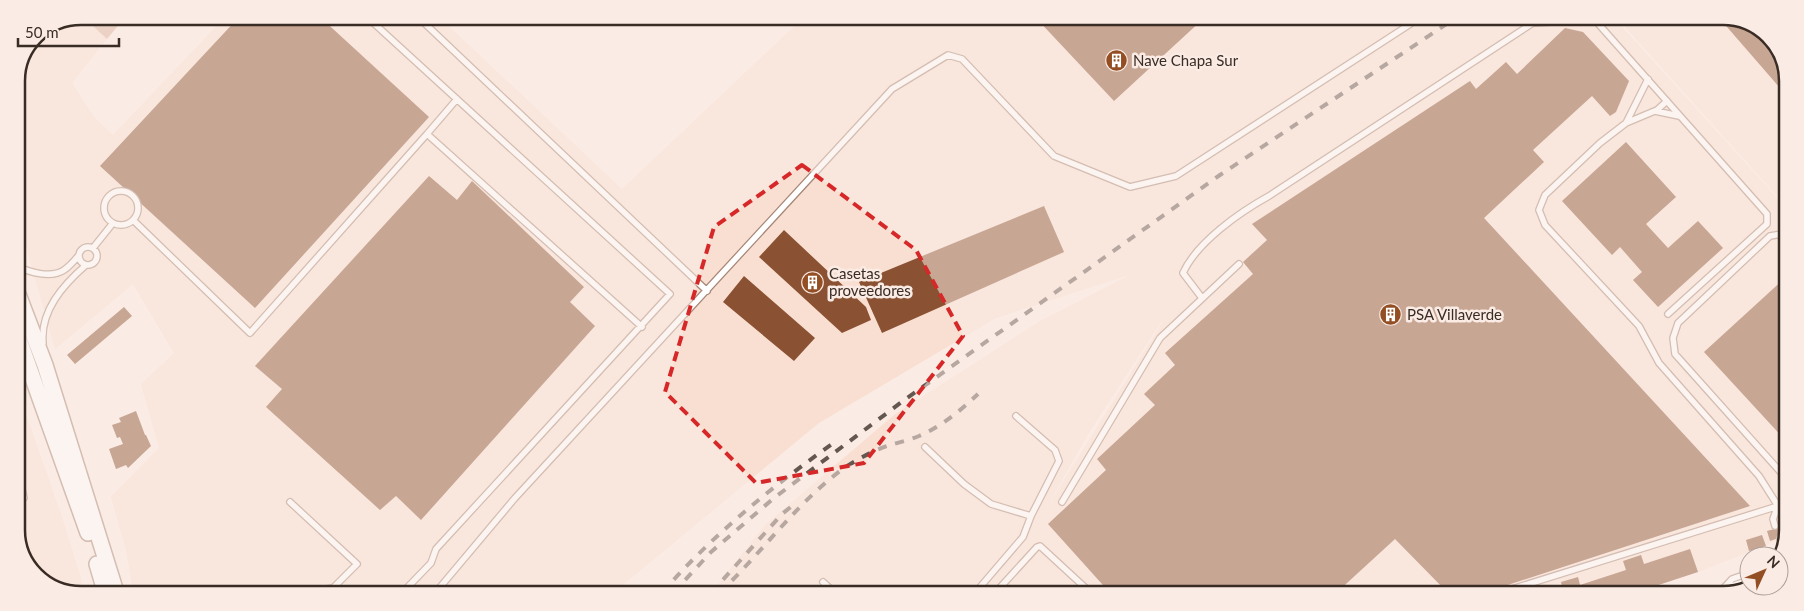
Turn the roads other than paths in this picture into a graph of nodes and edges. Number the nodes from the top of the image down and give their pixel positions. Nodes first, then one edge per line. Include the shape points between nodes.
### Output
1 (376, 25) edge
2 (426, 25) edge
3 (1409, 25) edge
4 (1531, 25) edge
5 (1599, 25) edge
6 (1648, 79) junction
7 (457, 99) junction
8 (1667, 101) junction
9 (1655, 112) junction
10 (1679, 116) junction
11 (1626, 123) junction
12 (427, 134) junction
13 (133, 220) junction
14 (113, 223) junction
15 (1779, 234) edge
16 (93, 248) junction
17 (79, 255) junction
18 (1239, 264) dead end
19 (86, 265) junction
20 (25, 270) edge
21 (707, 291) junction
22 (1202, 298) junction
23 (25, 313) edge
24 (1668, 314) dead end
25 (642, 327) junction
26 (25, 356) edge
27 (44, 365) junction
28 (1016, 416) dead end
29 (925, 447) dead end
30 (1779, 470) edge
31 (290, 502) dead end
32 (1062, 502) dead end
33 (1778, 506) junction
34 (1030, 516) junction
35 (1775, 526) dead end
36 (1739, 577) edge
37 (823, 582) dead end
38 (103, 586) edge
39 (114, 586) edge
40 (335, 586) edge
41 (409, 586) edge
42 (441, 586) edge
43 (827, 586) edge
44 (981, 586) edge
45 (1001, 586) edge
46 (1083, 586) edge
47 (1522, 586) edge
48 (1726, 586) edge

1 - 7 lane
2 - 21 lane
3 - 21 lane via 1176,176 1130,187 1054,156 962,59 948,55 892,90
4 - 22 lane via 1242,211 1188,263 1184,273
5 - 6 lane
6 - 8 lane
6 - 11 lane
7 - 12 lane
7 - 25 lane via 670,294
8 - 9 lane
8 - 10 lane
9 - 10 lane
9 - 11 lane
10 - 24 lane via 1767,214 1767,224
11 - 33 lane via 1545,194 1538,210 1545,225 1639,326 1658,363 1759,476
12 - 13 lane via 250,333
12 - 25 lane
13 - 14 lane via 126,225
13 - 14 lane via 137,214 137,203 130,194 119,191 109,196 104,207
14 - 16 lane
15 - 30 lane via 1770,236 1678,323 1673,338 1675,354
16 - 17 lane via 84,247
16 - 19 lane via 97,258 93,264
17 - 19 lane
17 - 20 lane via 65,270 54,274
18 - 22 lane
19 - 27 lane via 48,308 41,330
21 - 42 lane via 515,498
22 - 32 lane via 1160,338
23 - 27 street
25 - 41 lane via 436,549 431,563
26 - 38 street via 93,547
27 - 39 street
28 - 34 lane via 1055,450 1059,461
29 - 34 lane via 964,484 992,504
31 - 40 lane via 357,564
33 - 35 lane via 1773,519
33 - 47 lane
34 - 44 lane via 1022,537
36 - 48 lane
37 - 43 lane
45 - 46 lane via 1040,546

